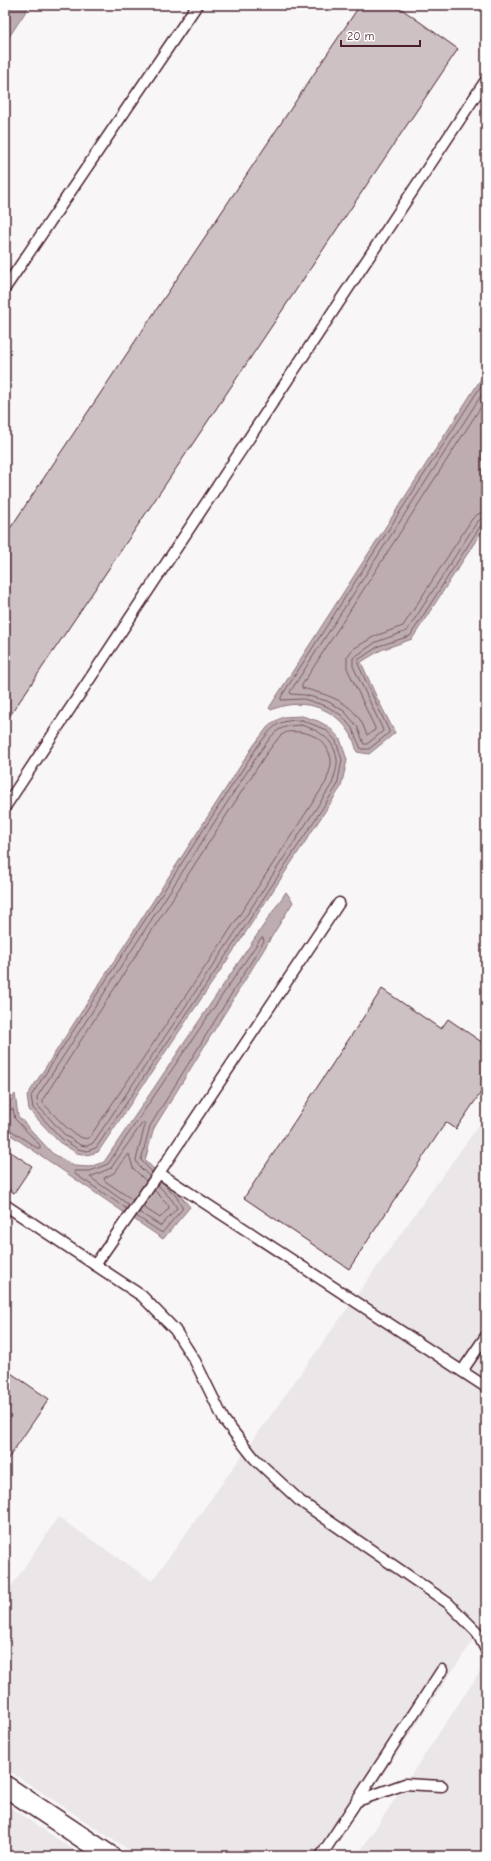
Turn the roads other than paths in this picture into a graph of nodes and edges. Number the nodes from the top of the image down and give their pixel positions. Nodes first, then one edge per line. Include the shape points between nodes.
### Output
1 (197, 5) edge
2 (486, 80) edge
3 (5, 288) edge
4 (5, 807) edge
5 (339, 903) dead end
6 (159, 1173) junction
7 (5, 1205) edge
8 (95, 1264) junction
9 (486, 1336) edge
10 (462, 1371) junction
11 (486, 1387) edge
12 (486, 1650) edge
13 (442, 1670) dead end
14 (5, 1786) edge
15 (442, 1786) dead end
16 (357, 1802) junction
17 (110, 1856) edge
18 (321, 1856) edge

1 - 3 lane
2 - 4 lane
5 - 6 lane
6 - 8 lane
6 - 10 lane
7 - 8 lane
8 - 12 lane via 142,1296 175,1330 195,1361 224,1420 254,1458 300,1502 448,1603 477,1632
9 - 10 lane
10 - 11 lane
13 - 16 lane
14 - 17 street
15 - 16 lane via 405,1784
16 - 18 lane

